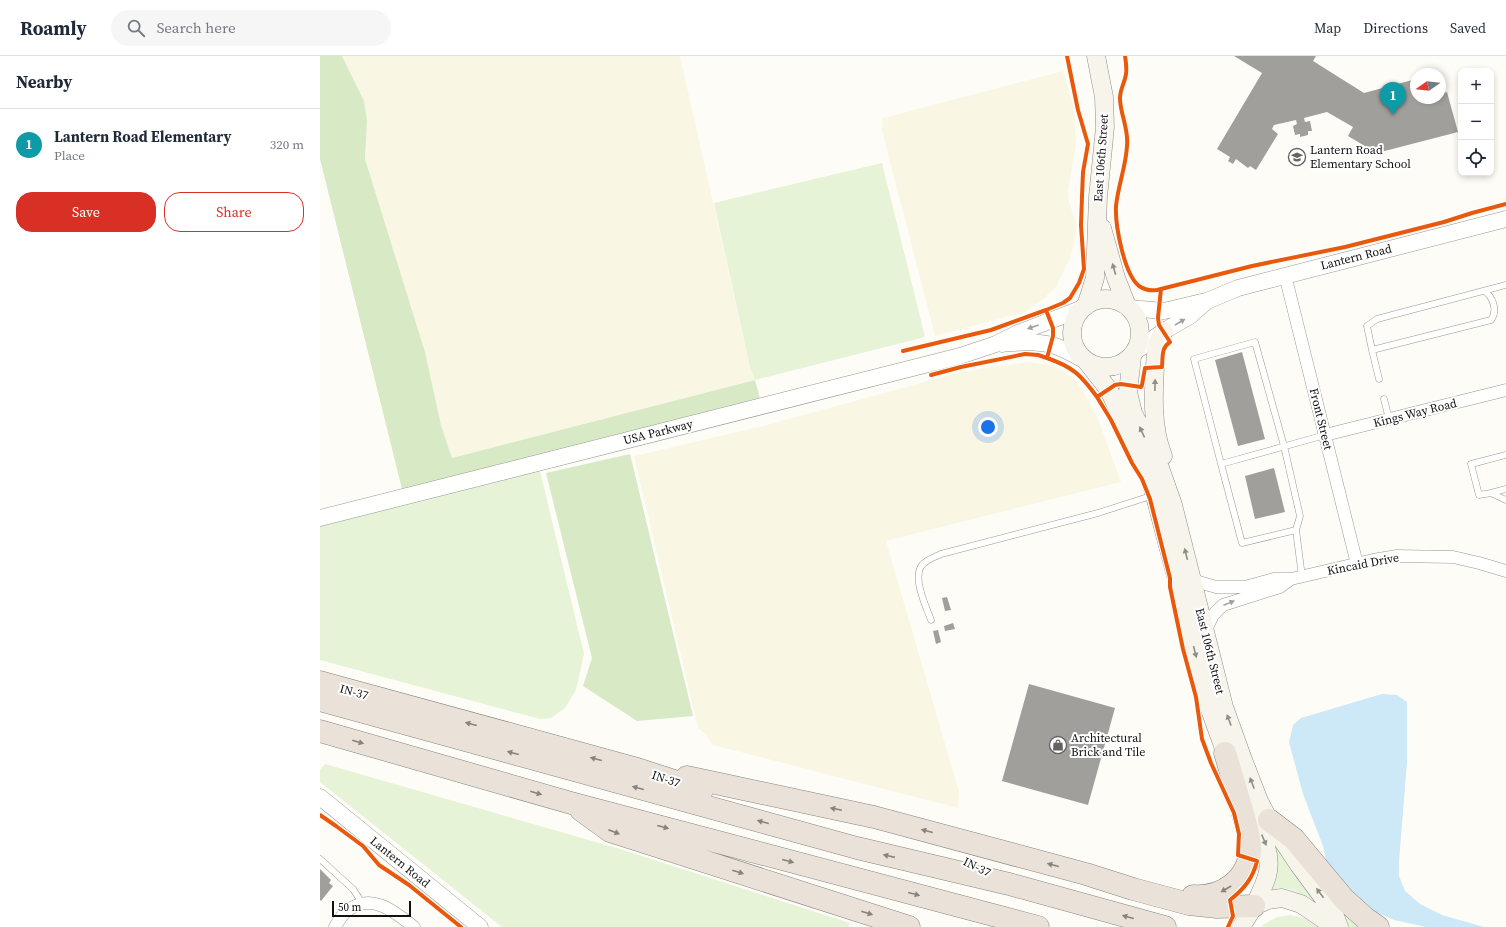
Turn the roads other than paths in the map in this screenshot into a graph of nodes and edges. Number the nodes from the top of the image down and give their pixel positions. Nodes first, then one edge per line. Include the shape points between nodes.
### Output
1 (1096, 56) edge
2 (1098, 212) junction
3 (1506, 219) edge
4 (1285, 275) junction
5 (1506, 285) edge
6 (1484, 291) junction
7 (1207, 301) junction
8 (1084, 307) junction
9 (1128, 307) junction
10 (1164, 331) junction
11 (996, 344) junction
12 (1372, 350) junction
13 (1134, 354) junction
14 (1086, 361) junction
15 (1379, 379) dead end
16 (1506, 390) edge
17 (1384, 399) dead end
18 (1389, 419) junction
19 (1325, 435) junction
20 (1284, 446) junction
21 (1506, 455) edge
22 (1221, 464) junction
23 (1506, 489) edge
24 (1491, 493) junction
25 (1156, 495) junction
26 (1506, 500) edge
27 (1173, 505) junction
28 (320, 518) edge
29 (1296, 530) junction
30 (1357, 564) junction
31 (1506, 570) edge
32 (1296, 578) junction
33 (1192, 580) junction
34 (931, 620) dead end
35 (1205, 632) junction
36 (320, 682) edge
37 (320, 700) edge
38 (320, 731) edge
39 (1225, 753) junction
40 (634, 768) junction
41 (320, 797) edge
42 (571, 803) junction
43 (1269, 820) junction
44 (320, 859) edge
45 (1086, 874) junction
46 (1009, 884) junction
47 (362, 903) junction
48 (1254, 905) junction
49 (1241, 926) edge
50 (335, 927) edge
51 (414, 927) edge
52 (480, 927) edge
53 (908, 927) edge
54 (1038, 927) edge
55 (1165, 927) edge
56 (1335, 927) edge
57 (1339, 927) edge
58 (1378, 927) edge

1 - 2 main road, East 106th Street via 1105,113
2 - 8 main road, East 106th Street via 1095,278
9 -> 2 main road, East 106th Street via 1116,278
3 - 4 street, Lantern Road
4 - 7 street, Lantern Road via 1238,288
4 - 19 street, Front Street
5 - 6 lane
6 - 12 lane via 1377,319 1367,326
6 - 12 lane via 1490,296 1494,306 1494,316 1491,320
7 - 9 street, Lantern Road via 1164,311
10 -> 7 street, Lantern Road via 1190,316
8 - 9 main road via 1097,300 1110,299
8 -> 11 street, USA Parkway
8 - 14 main road via 1074,323 1072,334 1074,346
9 - 13 main road via 1137,317 1140,328 1140,340
10 - 13 street, Lantern Road
27 -> 10 main road via 1174,485 1160,449 1155,419 1156,350
11 - 14 street, USA Parkway via 1044,343
11 - 28 street, USA Parkway via 946,360
12 - 15 lane
13 - 14 main road via 1122,364 1110,368 1098,367
27 -> 13 main road, East 106th Street via 1160,468 1133,413 1128,386
14 - 25 main road, East 106th Street via 1109,390
16 - 18 street, Kings Way Road
17 - 18 lane
18 - 19 street, Kings Way Road
19 - 20 lane
19 - 30 street, Front Street
20 - 22 lane
20 - 22 lane via 1255,342 1194,359
20 - 29 lane via 1300,516
21 - 24 lane via 1471,464 1479,496
22 - 29 lane via 1242,543
23 - 24 lane
24 - 26 lane
25 - 34 lane via 1098,513 941,554 928,560 921,566 918,580
25 -> 39 main road, East 106th Street via 1209,707
33 -> 27 main road, East 106th Street
29 - 32 lane
30 - 31 street, Kincaid Drive via 1397,556 1431,556 1453,557
30 - 32 street, Kincaid Drive
32 - 33 street, Kincaid Drive via 1274,579 1245,588 1216,587
35 -> 32 street, Kincaid Drive via 1213,615 1223,605 1280,588
33 - 35 main road, East 106th Street
43 -> 35 main road, East 106th Street via 1259,801 1224,707
40 -> 36 highway, IN-37
46 -> 37 highway via 857,848
38 -> 42 highway
39 -> 45 highway via 1247,828 1250,850 1244,872 1231,887 1206,896 1190,896
39 -> 48 main road, East 106th Street via 1268,854 1267,875
45 -> 40 highway via 874,817
40 - 46 highway, IN-37 via 704,791 965,860
41 - 52 street, Lantern Road
42 -> 53 highway via 610,831
42 -> 54 highway
57 -> 43 main road, East 106th Street via 1333,911 1298,865
43 - 58 highway via 1294,839 1344,899
44 - 47 lane via 353,889
45 - 48 highway via 1189,904 1217,907
55 -> 46 highway
47 - 50 street via 345,913
47 - 51 street via 378,904
48 - 49 main road, East 106th Street
48 - 56 main road via 1276,899 1288,899 1306,907

